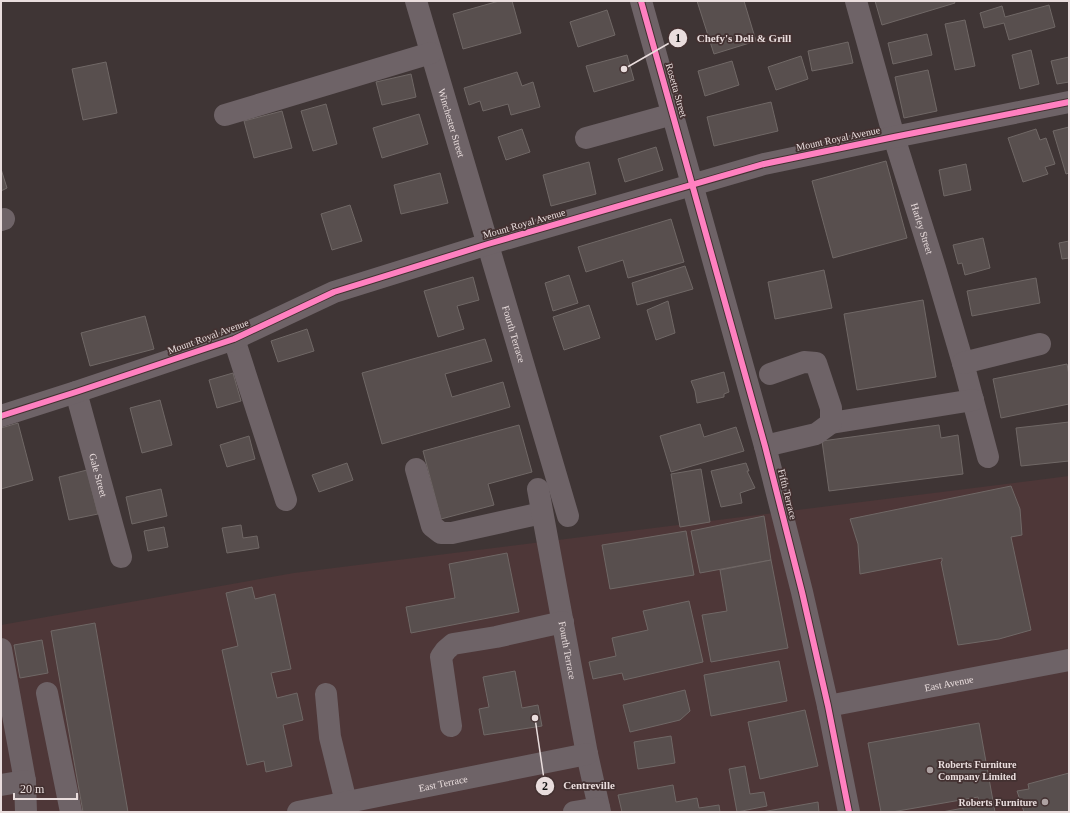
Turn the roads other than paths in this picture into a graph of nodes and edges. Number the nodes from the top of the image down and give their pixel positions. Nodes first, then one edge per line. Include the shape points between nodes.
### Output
1 (416, 1) edge
2 (642, 1) edge
3 (856, 1) edge
4 (431, 53) junction
5 (1069, 102) edge
6 (225, 114) dead end
7 (673, 114) junction
8 (894, 137) junction
9 (586, 138) dead end
10 (693, 184) junction
11 (488, 244) junction
12 (234, 339) junction
13 (1040, 344) dead end
14 (963, 363) junction
15 (770, 374) dead end
16 (76, 392) junction
17 (973, 400) junction
18 (1, 416) edge
19 (831, 423) junction
20 (765, 446) junction
21 (988, 457) dead end
22 (416, 469) dead end
23 (538, 489) dead end
24 (286, 500) dead end
25 (542, 513) junction
26 (568, 516) dead end
27 (121, 557) dead end
28 (563, 622) junction
29 (1, 649) edge
30 (1069, 660) edge
31 (47, 693) dead end
32 (326, 694) dead end
33 (828, 706) junction
34 (451, 726) dead end
35 (587, 754) junction
36 (25, 781) junction
37 (1, 785) edge
38 (346, 802) junction
39 (599, 810) edge
40 (26, 812) edge
41 (71, 812) edge
42 (298, 812) edge
43 (574, 812) edge
44 (849, 812) edge

1 - 4 street, Winchester Street
2 - 7 street, Rosetta Street
3 - 8 street, Harley Street
4 - 6 street
4 - 11 street, Winchester Street
5 - 8 street, Mount Royal Avenue
7 - 9 street
7 - 10 street, Rosetta Street
8 - 10 street, Mount Royal Avenue via 764,164
8 - 14 street, Harley Street
10 - 11 street, Mount Royal Avenue
10 - 20 street, Fifth Terrace
11 - 12 street, Mount Royal Avenue via 334,292
11 - 26 street, Fourth Terrace
12 - 16 street, Mount Royal Avenue
12 - 24 street
13 - 14 street
14 - 17 street, Harley Street
15 - 19 street via 804,362 816,363 831,408
16 - 18 street, Mount Royal Avenue
16 - 27 street, Gale Street
17 - 19 street
17 - 21 street, Harley Street
19 - 20 street via 816,434
20 - 33 street, Fifth Terrace
22 - 25 street via 432,526 441,533 452,533
23 - 25 street, Fourth Terrace
25 - 28 street, Fourth Terrace
28 - 34 street via 460,642 446,650 441,657
28 - 35 street, Fourth Terrace
29 - 36 street
30 - 33 street, East Avenue
31 - 41 street
32 - 38 street via 330,737
33 - 44 street, Fifth Terrace
35 - 38 street, East Terrace
35 - 39 street, Fourth Terrace
36 - 37 street
36 - 40 street
38 - 42 street, East Terrace
39 - 43 street

